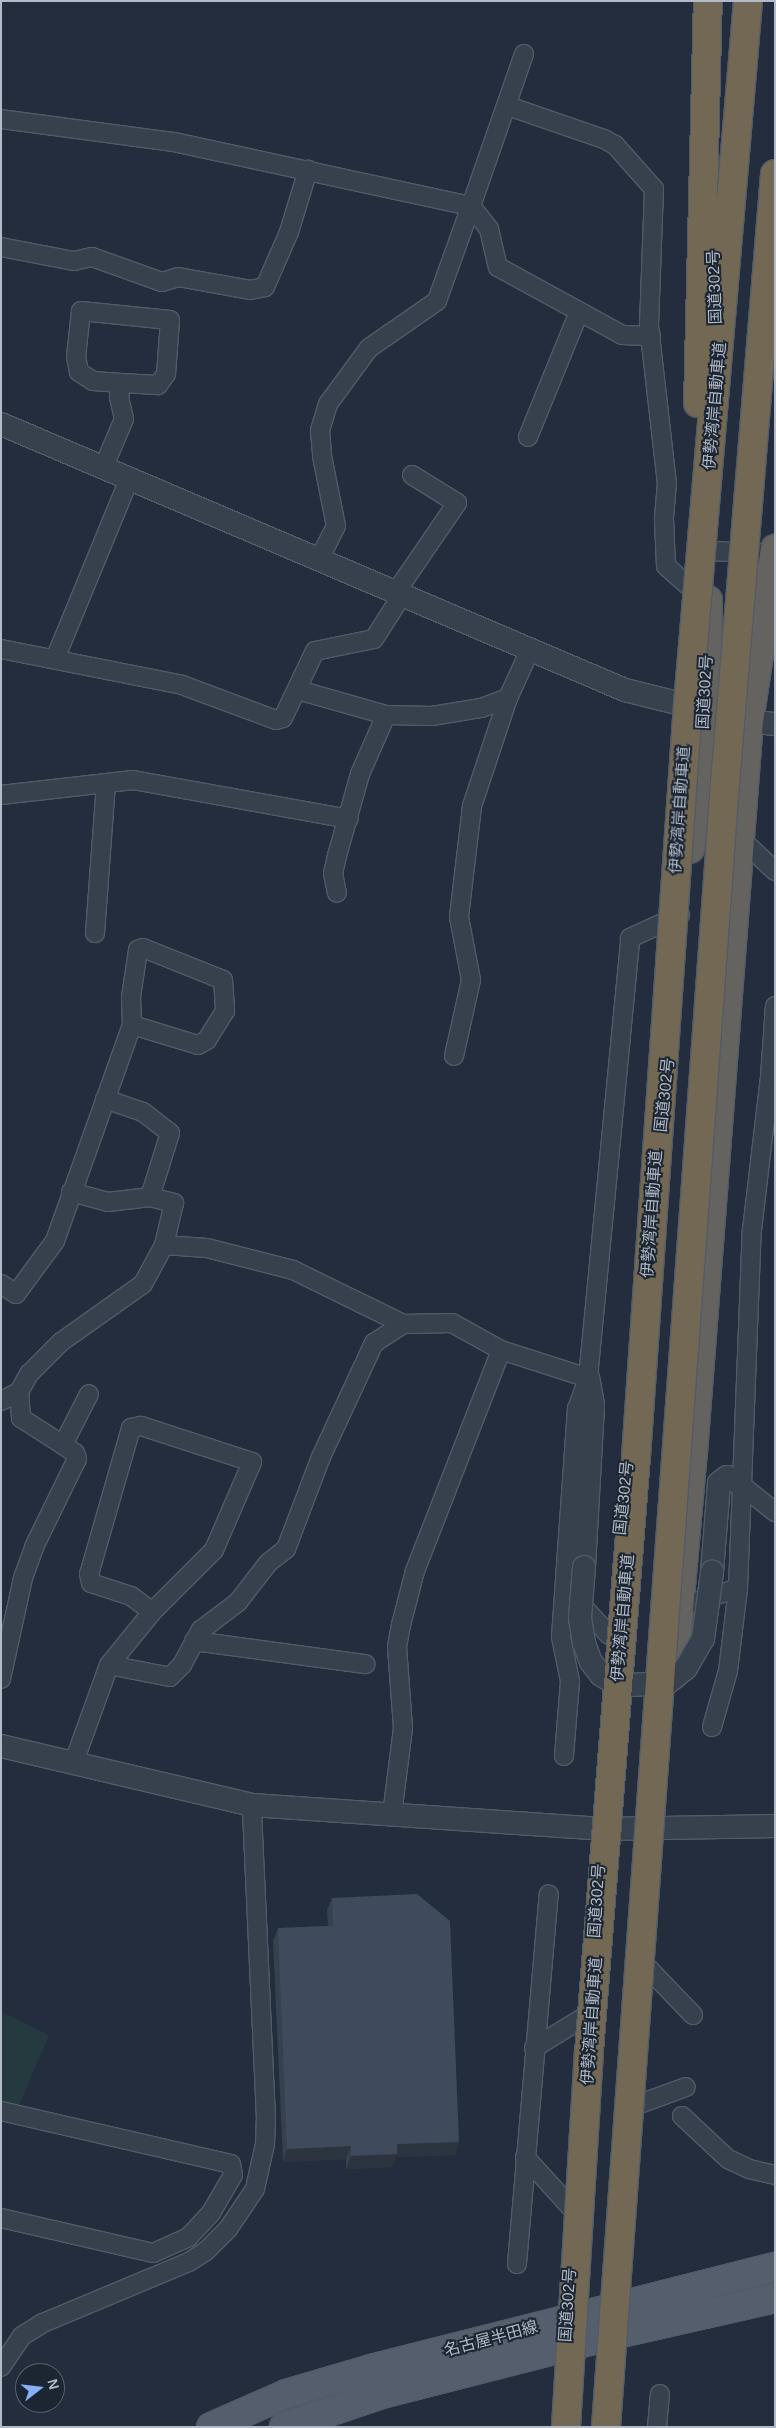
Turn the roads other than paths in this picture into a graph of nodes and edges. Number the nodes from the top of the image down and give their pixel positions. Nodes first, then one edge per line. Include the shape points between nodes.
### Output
1 (699, 1) edge
2 (708, 1) edge
3 (748, 1) edge
4 (524, 54) dead end
5 (508, 106) junction
6 (1, 119) edge
7 (308, 170) junction
8 (775, 174) edge
9 (471, 206) junction
10 (1, 247) edge
11 (579, 312) junction
12 (651, 336) junction
13 (775, 372) edge
14 (121, 383) junction
15 (1, 424) edge
16 (528, 437) dead end
17 (104, 466) junction
18 (412, 475) dead end
19 (130, 477) junction
20 (775, 549) edge
21 (710, 551) junction
22 (774, 554) edge
23 (320, 558) junction
24 (399, 594) junction
25 (708, 604) junction
26 (1, 649) edge
27 (530, 650) junction
28 (56, 659) junction
29 (298, 690) junction
30 (508, 698) junction
31 (697, 707) junction
32 (386, 715) junction
33 (762, 723) edge
34 (106, 784) junction
35 (725, 784) junction
36 (1, 795) edge
37 (349, 819) junction
38 (740, 838) junction
39 (775, 871) edge
40 (337, 894) dead end
41 (682, 914) junction
42 (95, 933) dead end
43 (775, 1006) edge
44 (132, 1025) junction
45 (454, 1056) dead end
46 (773, 1074) edge
47 (105, 1099) junction
48 (71, 1192) junction
49 (150, 1197) junction
50 (164, 1245) junction
51 (1, 1284) edge
52 (403, 1324) junction
53 (501, 1350) junction
54 (588, 1378) junction
55 (19, 1392) junction
56 (89, 1394) dead end
57 (1, 1401) edge
58 (63, 1445) junction
59 (740, 1484) junction
60 (775, 1512) edge
61 (564, 1585) junction
62 (738, 1588) junction
63 (680, 1608) junction
64 (152, 1612) junction
65 (609, 1635) junction
66 (194, 1642) junction
67 (365, 1664) dead end
68 (109, 1666) junction
69 (1, 1678) edge
70 (712, 1727) dead end
71 (1, 1746) edge
72 (564, 1756) dead end
73 (74, 1762) junction
74 (252, 1805) junction
75 (392, 1815) junction
76 (775, 1826) edge
77 (602, 1829) junction
78 (657, 1829) junction
79 (549, 1894) dead end
80 (646, 1966) junction
81 (589, 2014) junction
82 (693, 2015) dead end
83 (534, 2048) junction
84 (686, 2087) dead end
85 (634, 2106) junction
86 (1, 2111) edge
87 (682, 2116) dead end
88 (525, 2157) junction
89 (775, 2175) edge
90 (575, 2212) junction
91 (1, 2218) edge
92 (517, 2264) dead end
93 (775, 2268) edge
94 (775, 2298) edge
95 (617, 2305) junction
96 (567, 2318) junction
97 (617, 2334) junction
98 (566, 2349) junction
99 (2, 2365) edge
100 (660, 2394) dead end
101 (212, 2427) edge
102 (284, 2427) edge
103 (560, 2427) edge
104 (566, 2427) edge
105 (608, 2427) edge
106 (657, 2427) edge

1 - 21 highway, 国道302号, bridge via 711,145 719,426
2 - 31 highway, bridge
3 - 31 highway, 伊勢湾岸自動車道, bridge
4 - 5 street
5 - 9 street
5 - 12 street via 615,145 654,189
6 - 7 street via 174,142
7 - 9 street
7 - 10 street via 289,232 265,287 250,290 178,277 162,282 92,256 74,261
8 - 35 highway, bridge
9 - 11 street via 490,229 498,267
9 - 23 street via 437,301 369,348 328,404 320,432 336,526
11 - 12 street via 622,335
11 - 16 street
12 - 25 street via 668,482 664,519 666,566
13 - 35 highway, bridge
14 - 14 street via 93,381 79,372 76,357 81,312 170,320 166,374 158,385
14 - 17 street via 119,397 124,419
15 - 17 street
17 - 19 street
18 - 24 street via 457,503
19 - 23 street
19 - 28 street
20 - 22 highway
21 - 22 street
21 - 25 highway, 国道302号
22 - 33 highway
23 - 24 street
24 - 27 street
24 - 29 street via 374,639 315,651
25 - 31 highway, 国道302号
26 - 28 street
27 - 30 street
27 - 31 street via 625,690
28 - 29 street via 182,685 276,720 284,718
29 - 32 street
30 - 32 street via 481,708 432,716
30 - 45 street via 472,806 459,917 471,980
31 - 33 street
31 - 41 highway, 国道302号
31 - 104 highway, 伊勢湾岸自動車道, bridge via 589,2052
32 - 37 street via 360,774
33 - 38 highway
34 - 36 street
34 - 37 street via 147,782
34 - 42 street
35 - 105 highway, bridge
37 - 40 street via 333,873
38 - 39 street
38 - 63 highway
41 - 54 street via 630,938
41 - 65 highway, 国道302号
43 - 46 street
44 - 44 street via 131,997 138,950 143,948 223,980 225,1011 207,1040 198,1045
44 - 47 street
46 - 59 street via 752,1230
47 - 48 street
47 - 49 street via 143,1112 170,1133
48 - 49 street via 108,1202
48 - 51 street via 55,1241 16,1294
49 - 50 street via 174,1203
50 - 52 street via 207,1248 293,1270
50 - 55 street via 143,1284 60,1342 29,1374
52 - 53 street via 452,1324
52 - 66 street via 374,1343 321,1457 286,1549 268,1563 238,1602 201,1630
53 - 54 street
53 - 75 street via 415,1571 402,1625 397,1647 403,1728
54 - 59 street, bridge via 593,1405 580,1618 591,1662 601,1675 613,1682 630,1685 667,1683 686,1668 703,1639 719,1482 727,1478
54 - 61 street via 577,1408
55 - 57 street
55 - 58 street via 21,1418
56 - 58 street
58 - 69 street via 77,1459 22,1578
59 - 60 street
59 - 62 street
61 - 65 street
61 - 72 street via 561,1637 570,1681
62 - 63 street
62 - 70 street via 728,1671
63 - 78 highway
64 - 64 street via 214,1550 252,1462 141,1426 131,1428 89,1574 91,1583 131,1596
64 - 68 street
65 - 77 highway, 国道302号
66 - 67 street
66 - 68 street via 182,1665 170,1677
68 - 73 street
71 - 73 street
73 - 74 street
74 - 75 street
74 - 99 street via 266,2119 265,2144 254,2189 228,2229 206,2251 189,2262 43,2323 22,2336
75 - 77 street
76 - 78 street
77 - 78 street
77 - 81 highway, 国道302号
78 - 80 highway
79 - 83 street
80 - 82 street
80 - 85 highway
81 - 83 street
81 - 90 highway, 国道302号
83 - 88 street
84 - 85 street
85 - 95 highway
86 - 91 street via 230,2164 233,2175 212,2213 189,2237 153,2253
87 - 89 street via 728,2159 749,2169
88 - 90 street
88 - 92 street
90 - 96 highway, 国道302号
93 - 95 main road, 名古屋半田線
94 - 97 main road, 名古屋半田線
95 - 96 main road, 名古屋半田線
95 - 97 highway
96 - 98 highway, 国道302号
96 - 101 main road, 名古屋半田線 via 286,2394
97 - 98 main road, 名古屋半田線
97 - 105 highway
98 - 102 main road, 名古屋半田線 via 382,2394
98 - 103 highway, 国道302号
100 - 106 street

